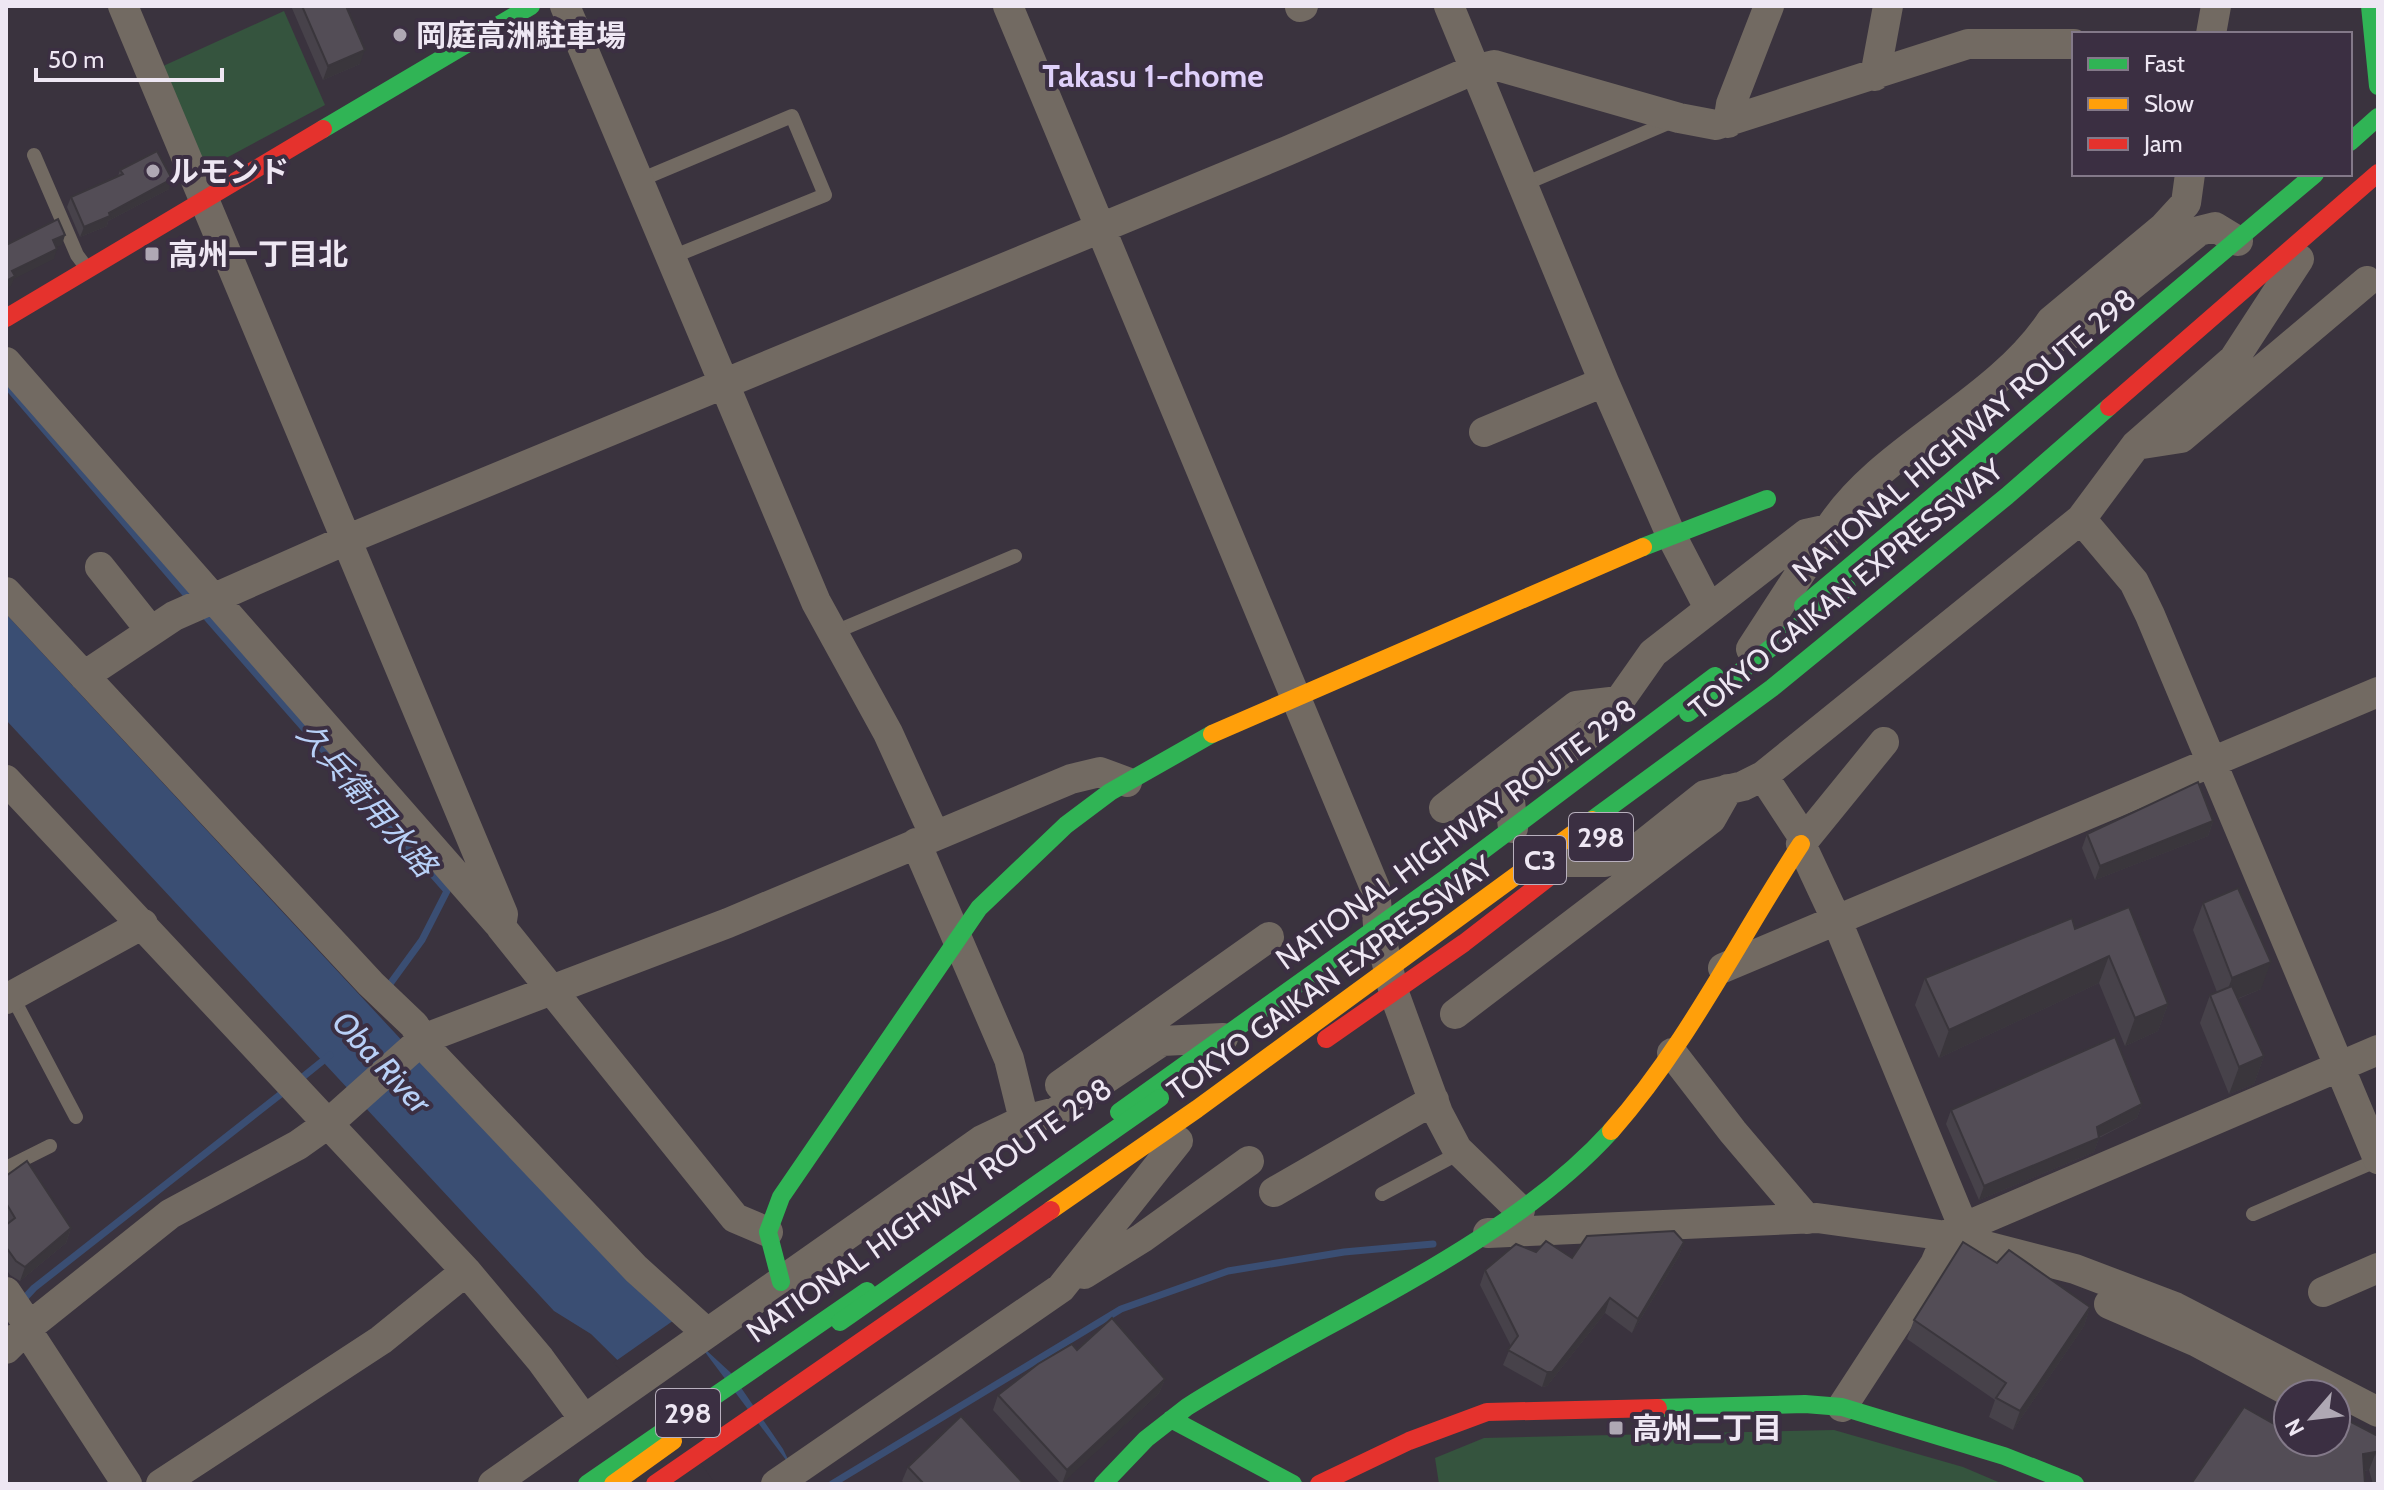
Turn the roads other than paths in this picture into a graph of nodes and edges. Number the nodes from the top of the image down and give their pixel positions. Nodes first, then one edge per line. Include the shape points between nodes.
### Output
1 (123, 6) edge
2 (531, 6) edge
3 (565, 6) edge
4 (1008, 6) edge
5 (1449, 6) edge
6 (1769, 6) edge
7 (1888, 6) edge
8 (2216, 6) edge
9 (2370, 6) edge
10 (2211, 32) edge
11 (2072, 44) edge
12 (1473, 70) junction
13 (1875, 76) junction
14 (2378, 86) edge
15 (2378, 117) edge
16 (1679, 118) junction
17 (1728, 123) junction
18 (2378, 133) edge
19 (2352, 140) edge
20 (34, 155) dead end
21 (2352, 157) edge
22 (2378, 173) edge
23 (2190, 176) edge
24 (2313, 176) edge
25 (2331, 176) edge
26 (640, 180) junction
27 (1522, 185) junction
28 (2378, 186) edge
29 (206, 200) junction
30 (1100, 227) junction
31 (2238, 241) junction
32 (672, 257) junction
33 (2299, 259) junction
34 (89, 271) junction
35 (2367, 281) dead end
36 (6, 318) edge
37 (2037, 342) junction
38 (6, 362) edge
39 (1604, 382) junction
40 (724, 385) junction
41 (1484, 432) dead end
42 (2136, 445) junction
43 (1767, 499) dead end
44 (2081, 519) junction
45 (1829, 529) junction
46 (1671, 535) junction
47 (346, 540) junction
48 (1015, 556) dead end
49 (100, 567) dead end
50 (6, 592) edge
51 (215, 597) junction
52 (1709, 608) junction
53 (151, 631) junction
54 (835, 632) junction
55 (1751, 649) junction
56 (84, 676) junction
57 (2378, 692) edge
58 (1296, 695) junction
59 (1619, 701) junction
60 (1884, 742) dead end
61 (2212, 761) junction
62 (1763, 776) junction
63 (6, 780) edge
64 (1127, 782) junction
65 (1728, 789) junction
66 (1444, 808) dead end
67 (1513, 828) junction
68 (925, 839) junction
69 (1803, 842) junction
70 (1568, 862) junction
71 (1837, 921) junction
72 (143, 924) junction
73 (1378, 925) junction
74 (501, 927) junction
75 (1269, 937) dead end
76 (958, 938) junction
77 (1723, 968) junction
78 (554, 991) junction
79 (9, 993) edge
80 (1394, 993) junction
81 (1455, 1014) dead end
82 (1224, 1038) junction
83 (417, 1043) junction
84 (2378, 1050) edge
85 (1672, 1053) junction
86 (2339, 1066) junction
87 (1434, 1100) junction
88 (76, 1117) dead end
89 (1024, 1120) junction
90 (329, 1123) junction
91 (1178, 1141) junction
92 (50, 1146) dead end
93 (1461, 1152) junction
94 (2378, 1160) edge
95 (1249, 1161) dead end
96 (6, 1168) edge
97 (1274, 1192) dead end
98 (1382, 1194) dead end
99 (1520, 1210) junction
100 (2253, 1214) dead end
101 (1807, 1219) junction
102 (768, 1232) junction
103 (1488, 1233) junction
104 (1951, 1233) junction
105 (2378, 1268) edge
106 (466, 1271) junction
107 (781, 1282) junction
108 (1061, 1288) junction
109 (2323, 1292) dead end
110 (8, 1295) edge
111 (2109, 1304) dead end
112 (707, 1333) junction
113 (20, 1334) edge
114 (2272, 1382) edge
115 (1842, 1407) junction
116 (594, 1412) junction
117 (2378, 1412) edge
118 (1171, 1419) junction
119 (2352, 1425) edge
120 (2378, 1439) edge
121 (808, 1474) edge
122 (127, 1484) edge
123 (161, 1484) edge
124 (493, 1484) edge
125 (587, 1484) edge
126 (613, 1484) edge
127 (655, 1484) edge
128 (678, 1484) edge
129 (776, 1484) edge
130 (1103, 1484) edge
131 (1293, 1484) edge
132 (1319, 1484) edge
133 (2075, 1484) edge

1 - 29 street
2 - 29 main road
3 - 26 street
4 - 30 street
5 - 12 street
6 - 17 street
7 - 13 street
8 - 10 street
9 - 14 main road
11 - 13 street via 1968,44
12 - 16 street via 1494,65
12 - 27 street
12 - 30 street
13 - 17 street
15 - 19 main road
16 - 17 street
16 - 27 lane
18 - 21 main road
20 - 34 lane
22 - 127 main road, TOKYO GAIKAN EXPRESSWAY / C3, bridge via 2007,496 1772,688 1197,1109
23 - 37 street via 2186,203 2172,219 2051,321
24 - 31 main road, NATIONAL HIGHWAY ROUTE 298 / 298
25 - 126 main road, TOKYO GAIKAN EXPRESSWAY / C3, bridge via 1974,485 1483,870
26 - 32 street
26 - 32 lane via 792,116 825,195
27 - 39 street
28 - 33 main road, 298
29 - 34 main road
29 - 47 street
30 - 40 street
30 - 58 street
31 - 37 street via 2215,227 2199,231 2071,334
31 - 55 main road, NATIONAL HIGHWAY ROUTE 298 / 298
32 - 40 street
33 - 42 street via 2234,359
33 - 70 main road, 298 via 1859,638
34 - 36 main road
35 - 42 street via 2181,438
37 - 45 street via 1978,397 1847,501
38 - 51 street
39 - 41 street
39 - 46 street
40 - 47 street
40 - 54 street via 816,602
42 - 44 street
43 - 46 main road
44 - 61 street via 2134,582
44 - 62 street
45 - 52 street via 1806,534
45 - 55 street
46 - 52 street
46 - 58 main road
47 - 51 street
47 - 74 street via 503,914
48 - 54 lane
49 - 53 street
50 - 56 street
51 - 53 street
51 - 74 street
52 - 59 street via 1653,653
53 - 56 street
54 - 68 street via 888,733
55 - 67 main road, NATIONAL HIGHWAY ROUTE 298 / 298
56 - 83 street via 414,1025
57 - 61 street
58 - 64 main road via 1229,724
58 - 73 street via 1375,888
59 - 66 street via 1576,706
59 - 67 street via 1603,724 1509,792
60 - 69 street
61 - 71 street
61 - 86 street
62 - 65 street
62 - 69 street
63 - 72 street
64 - 68 street via 1100,772 1071,779
64 - 76 main road via 1066,825 1017,869
65 - 70 street via 1705,795 1631,854 1605,862
65 - 81 street via 1711,819
67 - 73 main road, NATIONAL HIGHWAY ROUTE 298 / 298
68 - 76 street
68 - 78 street
69 - 71 street
69 - 77 main road
70 - 80 main road, 298
71 - 77 street
71 - 104 street
72 - 79 street
72 - 90 street
73 - 80 street
73 - 82 main road, NATIONAL HIGHWAY ROUTE 298 / 298
74 - 78 street
75 - 89 street via 1048,1094
76 - 89 street via 1009,1059
76 - 102 main road via 781,1197
77 - 85 main road
78 - 83 street
78 - 102 street via 735,1218
79 - 88 lane
80 - 87 street
80 - 91 main road, 298
82 - 89 street via 1162,1041 1056,1112
82 - 125 main road, NATIONAL HIGHWAY ROUTE 298 / 298
83 - 90 street
83 - 112 street via 636,1269
84 - 86 street
85 - 99 main road via 1606,1136
85 - 101 street
86 - 94 street
86 - 104 street
87 - 93 street
87 - 97 street
89 - 107 street via 982,1140
90 - 106 street
90 - 113 street via 170,1214
91 - 108 street
91 - 128 main road, 298
92 - 96 lane
93 - 98 lane
93 - 99 street
94 - 100 lane
95 - 108 street
99 - 103 main road
101 - 103 street
101 - 104 street
102 - 107 main road
103 - 118 main road via 1215,1388
104 - 115 street
104 - 117 street via 2075,1269 2175,1307
105 - 109 street
106 - 116 street via 540,1359
106 - 123 street via 381,1340
107 - 112 street
108 - 121 street
110 - 113 street
111 - 114 street
112 - 116 street
113 - 122 street
115 - 132 main road via 1487,1412 1409,1441
115 - 133 main road via 2004,1456
116 - 124 street
118 - 130 main road
118 - 131 main road
119 - 120 street
121 - 129 street

